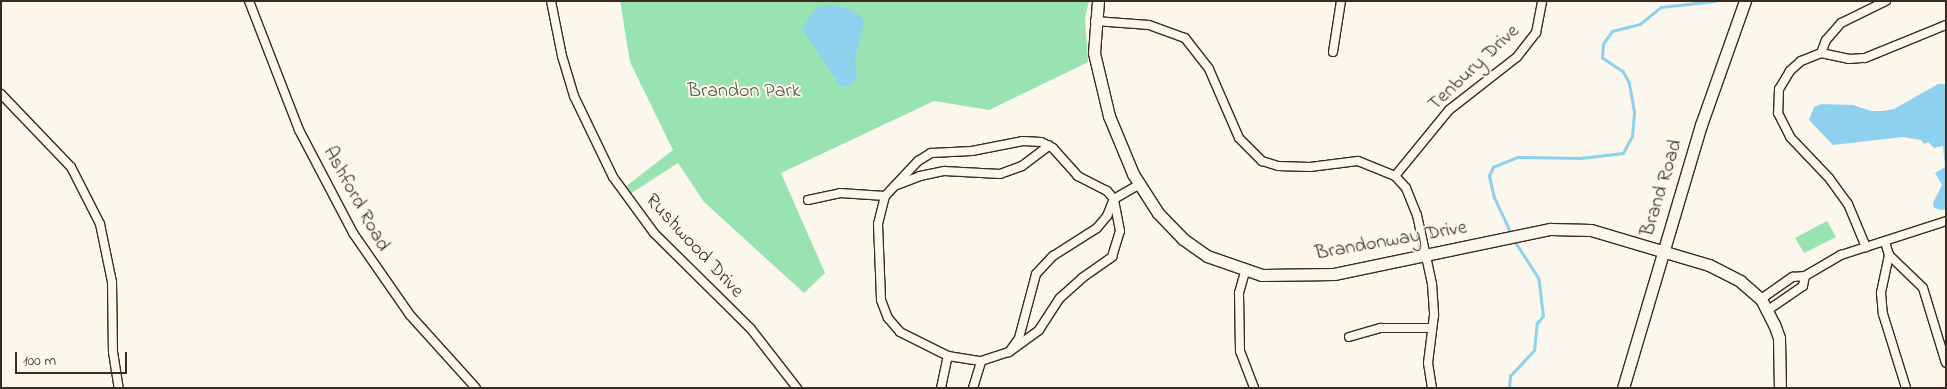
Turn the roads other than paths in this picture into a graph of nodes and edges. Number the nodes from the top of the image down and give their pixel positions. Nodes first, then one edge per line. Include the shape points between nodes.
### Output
1 (249, 1) edge
2 (551, 1) edge
3 (1098, 1) edge
4 (1341, 1) edge
5 (1542, 1) edge
6 (1886, 1) edge
7 (1743, 6) edge
8 (1095, 21) junction
9 (1946, 25) edge
10 (1333, 52) dead end
11 (1821, 53) junction
12 (1, 94) edge
13 (1049, 146) junction
14 (1394, 176) junction
15 (1138, 185) junction
16 (894, 186) junction
17 (884, 196) junction
18 (808, 200) dead end
19 (1114, 200) junction
20 (1946, 221) edge
21 (1885, 242) junction
22 (1866, 247) junction
23 (1663, 251) junction
24 (1426, 255) junction
25 (1889, 255) junction
26 (1246, 272) junction
27 (1805, 276) junction
28 (1761, 299) junction
29 (1768, 310) junction
30 (1432, 328) junction
31 (1349, 337) dead end
32 (1009, 352) junction
33 (948, 356) junction
34 (981, 361) junction
35 (1946, 363) edge
36 (118, 388) edge
37 (476, 388) edge
38 (797, 388) edge
39 (941, 388) edge
40 (973, 388) edge
41 (1254, 388) edge
42 (1432, 388) edge
43 (1623, 388) edge
44 (1780, 388) edge
45 (1906, 388) edge

1 - 37 street, Ashford Road via 300,130 349,226 410,315
2 - 38 street, Rushwood Drive via 574,96 614,176 654,233 751,329
3 - 8 street, Brandonway Drive
4 - 10 street
5 - 14 street, Tenbury Drive via 1536,33 1517,57 1449,110
6 - 11 street via 1841,23 1826,40
7 - 23 street, Brand Road via 1704,116
8 - 14 street via 1149,25 1185,38 1209,69 1239,138 1262,161 1278,166 1310,167 1358,161
8 - 15 street, Brandonway Drive via 1094,53 1109,116
9 - 11 street via 1865,58 1849,59
11 - 22 street via 1801,61 1790,71 1779,89 1778,113 1790,137 1829,178 1848,204
12 - 36 street via 71,167 100,224 112,282 113,352
13 - 16 street via 1022,166 1000,174 944,171
13 - 16 street via 1023,141 972,151 931,153 918,161
13 - 19 street via 1078,176 1107,191
14 - 24 street via 1406,188 1417,215
15 - 19 street
15 - 26 street, Brandonway Drive via 1183,239 1207,256
16 - 17 street
17 - 18 street via 840,192
17 - 33 street via 878,224 881,300 888,318 900,332
19 - 32 street via 1108,216 1097,228 1053,256 1036,274 1018,338
19 - 32 street via 1120,231 1112,257 1060,298 1039,330
20 - 21 street
21 - 22 street
21 - 25 street
22 - 27 street via 1840,255
23 - 24 street, Brandonway Drive via 1591,230 1550,229
23 - 28 street, Brandonway Drive via 1709,265 1740,281
23 - 43 street, Brand Road
24 - 26 street, Brandonway Drive via 1334,274 1262,275
24 - 30 street via 1432,284
25 - 35 street via 1923,288
25 - 45 street via 1880,294
26 - 41 street via 1239,293 1240,351
27 - 28 street via 1793,277
27 - 29 street via 1803,286
28 - 29 street, Brandonway Drive
29 - 44 street, Brandonway Drive via 1779,338
30 - 31 street via 1381,328
30 - 42 street via 1428,363
32 - 34 street
33 - 34 street
33 - 39 street
34 - 40 street

